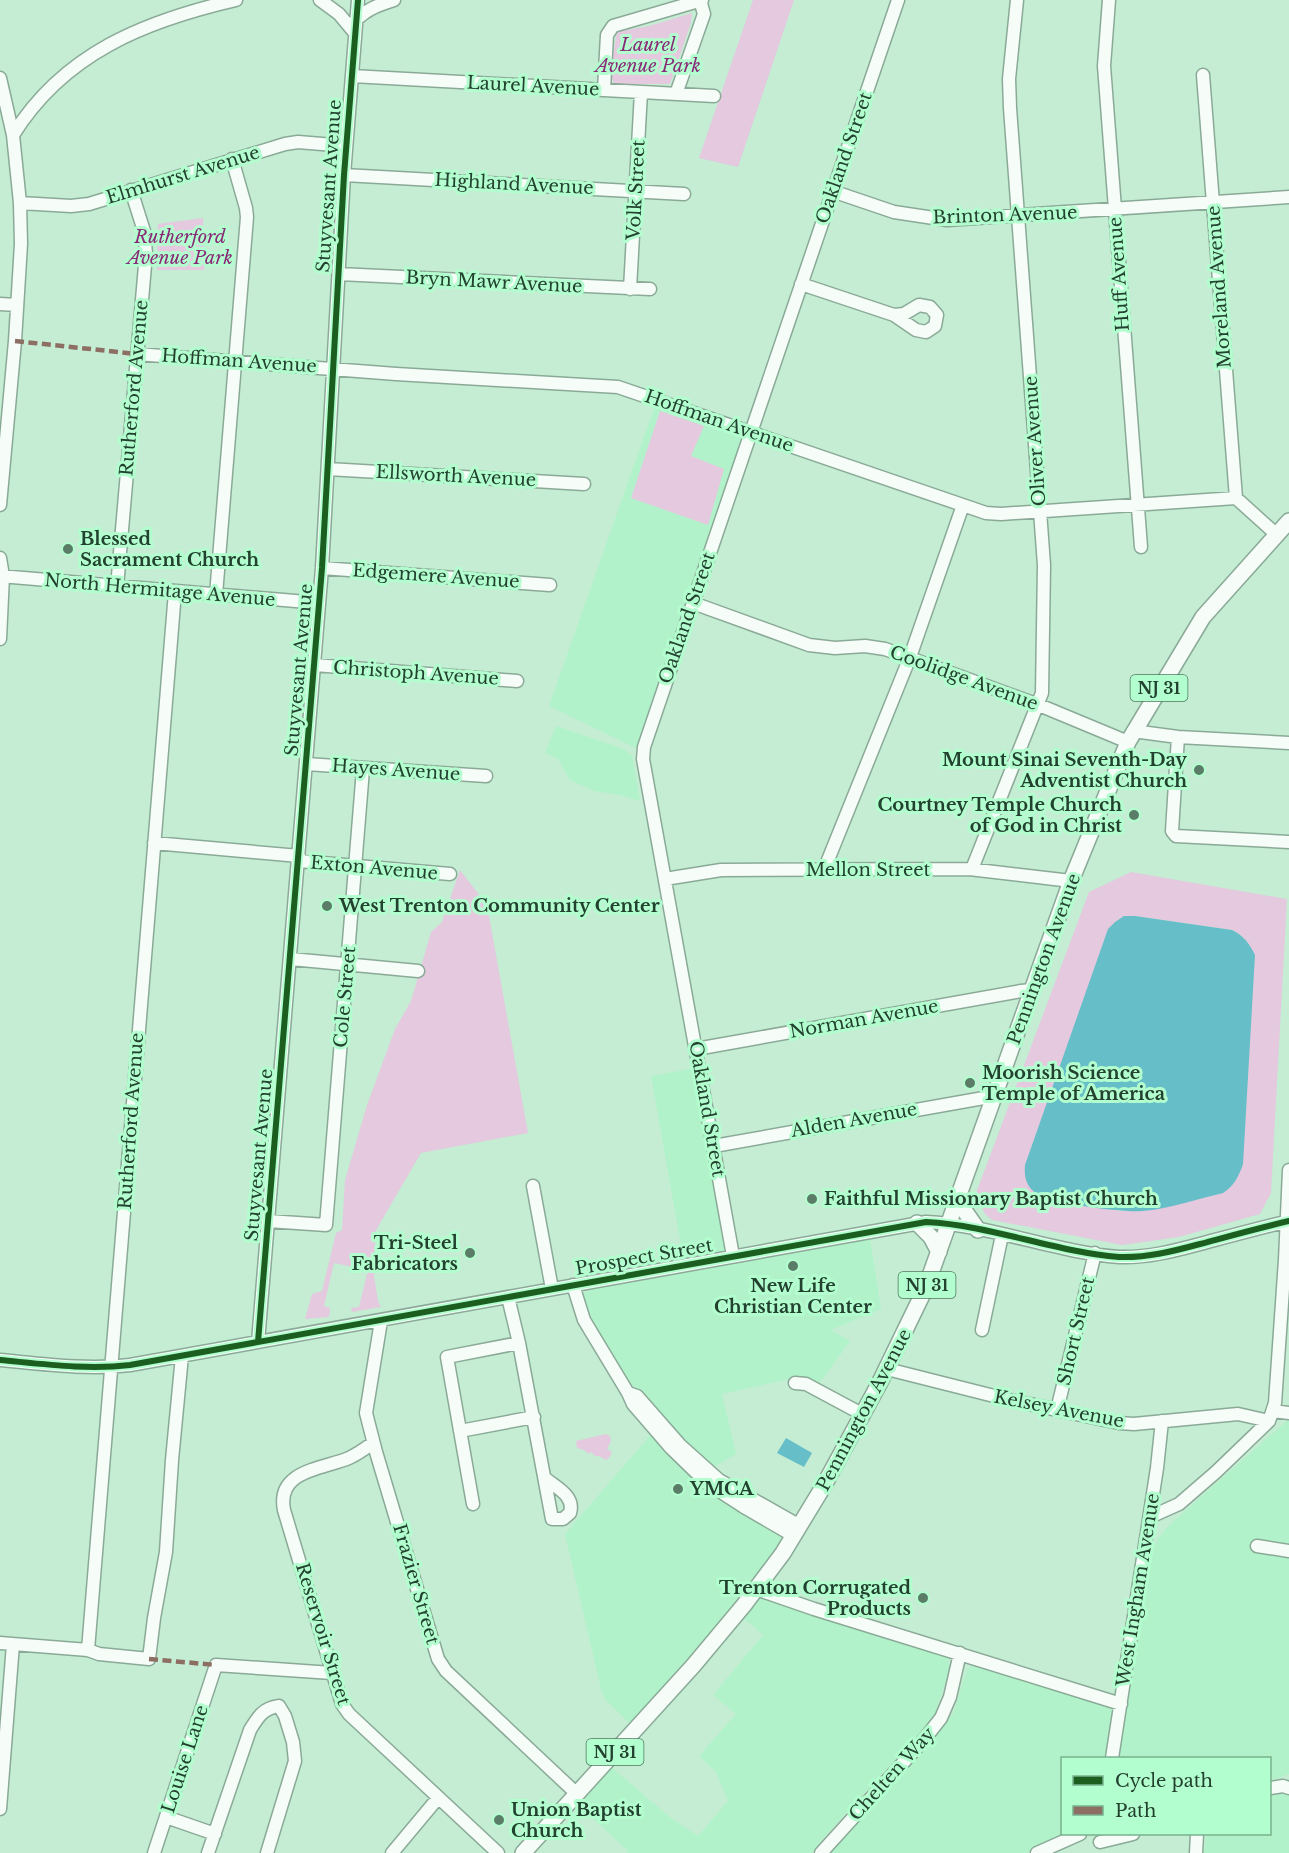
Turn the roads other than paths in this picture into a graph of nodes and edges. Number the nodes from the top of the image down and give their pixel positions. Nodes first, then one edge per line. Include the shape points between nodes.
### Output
1 (236, 0) edge
2 (320, 0) edge
3 (358, 0) edge
4 (394, 0) edge
5 (701, 0) edge
6 (897, 0) edge
7 (1017, 0) edge
8 (1109, 0) edge
9 (355, 26) junction
10 (352, 75) junction
11 (1203, 75) dead end
12 (0, 78) edge
13 (604, 90) junction
14 (641, 92) junction
15 (676, 94) junction
16 (714, 96) dead end
17 (13, 135) junction
18 (346, 146) junction
19 (232, 159) junction
20 (344, 175) junction
21 (131, 190) junction
22 (636, 191) junction
23 (832, 191) junction
24 (684, 194) dead end
25 (1289, 196) edge
26 (1213, 202) junction
27 (20, 203) junction
28 (1114, 210) junction
29 (1018, 217) junction
30 (339, 274) junction
31 (801, 284) junction
32 (630, 289) junction
33 (650, 290) dead end
34 (0, 304) edge
35 (17, 305) junction
36 (894, 315) dead end
37 (137, 354) junction
38 (235, 362) junction
39 (334, 369) junction
40 (750, 432) junction
41 (328, 469) junction
42 (584, 484) dead end
43 (1236, 498) junction
44 (1136, 504) junction
45 (0, 505) edge
46 (963, 505) junction
47 (1040, 511) junction
48 (1289, 521) edge
49 (1277, 535) junction
50 (1141, 548) dead end
51 (0, 558) edge
52 (322, 568) junction
53 (1, 576) edge
54 (550, 585) dead end
55 (117, 587) junction
56 (175, 592) junction
57 (216, 595) junction
58 (319, 603) junction
59 (693, 603) junction
60 (0, 639) edge
61 (909, 657) junction
62 (315, 665) junction
63 (518, 681) dead end
64 (1039, 705) junction
65 (1178, 736) junction
66 (1131, 737) junction
67 (1289, 743) edge
68 (306, 764) junction
69 (363, 769) junction
70 (486, 776) dead end
71 (1289, 842) edge
72 (154, 843) junction
73 (299, 858) junction
74 (355, 866) junction
75 (972, 869) junction
76 (824, 870) junction
77 (450, 874) dead end
78 (665, 879) junction
79 (1071, 881) junction
80 (291, 959) junction
81 (347, 965) junction
82 (418, 971) dead end
83 (1032, 990) junction
84 (696, 1049) junction
85 (995, 1096) junction
86 (714, 1146) junction
87 (1289, 1170) edge
88 (533, 1186) dead end
89 (959, 1197) junction
90 (268, 1221) junction
91 (1288, 1221) edge
92 (917, 1223) junction
93 (949, 1223) junction
94 (978, 1230) junction
95 (1002, 1235) junction
96 (939, 1252) junction
97 (1095, 1252) junction
98 (734, 1256) junction
99 (573, 1285) junction
100 (552, 1289) junction
101 (508, 1297) junction
102 (381, 1321) junction
103 (982, 1330) dead end
104 (258, 1342) junction
105 (519, 1343) junction
106 (182, 1356) junction
107 (0, 1360) edge
108 (111, 1367) junction
109 (887, 1369) junction
110 (795, 1383) dead end
111 (1057, 1410) junction
112 (1289, 1413) edge
113 (862, 1414) junction
114 (1271, 1416) junction
115 (534, 1417) junction
116 (1162, 1421) junction
117 (460, 1431) junction
118 (373, 1443) junction
119 (546, 1479) dead end
120 (473, 1504) dead end
121 (1150, 1517) junction
122 (797, 1531) junction
123 (1257, 1546) dead end
124 (1289, 1551) edge
125 (756, 1589) junction
126 (0, 1643) edge
127 (13, 1644) junction
128 (88, 1650) junction
129 (960, 1653) junction
130 (332, 1674) junction
131 (1121, 1704) junction
132 (1112, 1757) edge
133 (1, 1786) edge
134 (1272, 1788) edge
135 (1289, 1788) edge
136 (577, 1794) junction
137 (438, 1798) junction
138 (0, 1809) edge
139 (166, 1817) junction
140 (215, 1834) junction
141 (1076, 1835) edge
142 (1126, 1835) edge
143 (1197, 1835) edge
144 (1100, 1843) edge
145 (154, 1853) edge
146 (208, 1853) edge
147 (267, 1853) edge
148 (392, 1853) edge
149 (498, 1853) edge
150 (523, 1853) edge
151 (821, 1853) edge
152 (1037, 1853) edge
153 (1196, 1853) edge

1 - 17 street via 148,27 96,51 50,87
2 - 9 street
3 - 9 street, Stuyvesant Avenue
4 - 9 street via 375,6
5 - 13 street via 613,26 606,35
5 - 15 street via 704,14
6 - 23 street, Oakland Street
7 - 29 street, Oliver Avenue via 1009,79
8 - 28 street, Huff Avenue via 1104,66
9 - 10 street, Stuyvesant Avenue
10 - 13 street, Laurel Avenue
10 - 18 street, Stuyvesant Avenue
11 - 26 street, Moreland Avenue
12 - 17 street
13 - 14 street, Laurel Avenue
14 - 15 street, Laurel Avenue
14 - 22 street, Volk Street
15 - 16 street, Laurel Avenue
17 - 27 street
18 - 19 street, Elmhurst Avenue via 298,142
18 - 20 street, Stuyvesant Avenue
19 - 21 street, Elmhurst Avenue
19 - 38 street via 247,217
20 - 22 street, Highland Avenue
20 - 30 street, Stuyvesant Avenue
21 - 27 street, Elmhurst Avenue via 80,206
21 - 37 street, Rutherford Avenue via 146,244
22 - 24 street, Highland Avenue
22 - 32 street, Volk Street
23 - 29 street, Brinton Avenue via 918,217
23 - 31 street, Oakland Street
25 - 26 street, Brinton Avenue
26 - 28 street, Brinton Avenue
26 - 43 street, Moreland Avenue
27 - 35 street
28 - 29 street, Brinton Avenue
28 - 44 street, Huff Avenue
29 - 47 street, Oliver Avenue
30 - 32 street, Bryn Mawr Avenue
30 - 39 street, Stuyvesant Avenue
31 - 36 street
31 - 40 street, Oakland Street
32 - 33 street, Bryn Mawr Avenue
34 - 35 street
35 - 45 street
37 - 38 street, Hoffman Avenue
37 - 55 street, Rutherford Avenue
38 - 39 street, Hoffman Avenue
38 - 57 street
39 - 40 street, Hoffman Avenue via 618,387
39 - 41 street, Stuyvesant Avenue
40 - 46 street, Hoffman Avenue
40 - 59 street, Oakland Street
41 - 42 street, Ellsworth Avenue
41 - 52 street, Stuyvesant Avenue
43 - 44 street, Hoffman Avenue
43 - 49 street
44 - 47 street, Hoffman Avenue
44 - 50 street, Huff Avenue
46 - 47 street, Hoffman Avenue via 986,513
46 - 61 street
47 - 64 street, Oliver Avenue via 1044,583
48 - 49 main road, Pennington Avenue / NJ 31
49 - 66 main road, Pennington Avenue / NJ 31 via 1203,617
51 - 53 street
52 - 54 street, Edgemere Avenue
52 - 58 street, Stuyvesant Avenue
53 - 55 street, North Hermitage Avenue
53 - 60 street
55 - 56 street, North Hermitage Avenue
56 - 57 street, North Hermitage Avenue
56 - 72 street, Rutherford Avenue
57 - 58 street, North Hermitage Avenue
58 - 62 street, Stuyvesant Avenue
59 - 61 street, Coolidge Avenue via 809,645 879,647
59 - 78 street, Oakland Street via 644,747
61 - 64 street, Coolidge Avenue
61 - 76 street
62 - 63 street, Christoph Avenue
62 - 68 street, Stuyvesant Avenue
64 - 66 street, Coolidge Avenue
64 - 75 street, Oliver Avenue
65 - 66 street, Coolidge Avenue
65 - 67 street, Coolidge Avenue
65 - 71 street via 1173,831 1176,836
66 - 79 main road, Pennington Avenue / NJ 31
68 - 69 street, Hayes Avenue
68 - 73 street, Stuyvesant Avenue
69 - 70 street, Hayes Avenue
69 - 74 street, Cole Street
72 - 73 street, Exton Avenue
72 - 108 street, Rutherford Avenue
73 - 74 street, Exton Avenue
73 - 80 street, Stuyvesant Avenue
74 - 77 street, Exton Avenue
74 - 81 street, Cole Street
75 - 76 street, Mellon Street
75 - 79 street, Mellon Street
76 - 78 street, Mellon Street via 721,870
78 - 84 street, Oakland Street
79 - 83 main road, Pennington Avenue / NJ 31
80 - 81 street
80 - 90 street, Stuyvesant Avenue
81 - 82 street
81 - 90 street, Cole Street via 326,1225
83 - 84 street, Norman Avenue
83 - 85 main road, Pennington Avenue / NJ 31
84 - 86 street, Oakland Street
85 - 86 street, Alden Avenue
85 - 89 main road, Pennington Avenue / NJ 31
86 - 98 street, Oakland Street
87 - 91 street
88 - 100 street
89 - 93 main road, Pennington Avenue / NJ 31
89 - 94 main road
90 - 104 street, Stuyvesant Avenue
91 - 97 street, Prospect Street via 1161,1254 1118,1257
91 - 114 street
92 - 93 street, Prospect Street
92 - 96 main road
92 - 98 street, Prospect Street
93 - 94 street, Prospect Street
93 - 96 main road, Pennington Avenue / NJ 31
94 - 95 street, Prospect Street
95 - 97 street, Prospect Street
95 - 103 street
96 - 109 main road, Pennington Avenue / NJ 31 via 916,1312
97 - 111 street, Short Street
98 - 99 street, Prospect Street
99 - 100 street, Prospect Street
99 - 122 street via 584,1320 628,1393 637,1396 680,1445 718,1480
100 - 101 street, Prospect Street
101 - 102 street, Prospect Street
101 - 105 street
102 - 104 street, Prospect Street
102 - 118 street, Frazier Street via 366,1413
104 - 106 street, Prospect Street
105 - 115 street
105 - 117 street via 447,1357
106 - 108 street, Prospect Street
106 - 128 street via 166,1552 149,1659
107 - 108 street, Prospect Street
108 - 128 street, Rutherford Avenue
109 - 111 street, Kelsey Avenue
109 - 113 main road, Pennington Avenue / NJ 31
110 - 113 street via 807,1385
111 - 116 street, Kelsey Avenue via 1119,1423
112 - 114 street, Kelsey Avenue
113 - 122 main road, Pennington Avenue / NJ 31
114 - 116 street, Kelsey Avenue via 1238,1414
114 - 121 street via 1179,1504
115 - 117 street
115 - 119 street
116 - 121 street, West Ingham Avenue
117 - 120 street
118 - 130 street, Reservoir Street via 349,1458 296,1476 283,1499
118 - 136 street, Frazier Street via 438,1659 446,1671
121 - 131 street, West Ingham Avenue
122 - 125 main road, Pennington Avenue / NJ 31
123 - 124 street
125 - 129 street
125 - 136 main road, Pennington Avenue / NJ 31 via 693,1666
126 - 127 street
127 - 128 street
127 - 133 street
129 - 131 street
129 - 151 street, Chelten Way via 951,1697 941,1718
130 - 137 street, Reservoir Street via 344,1709
130 - 139 street, Louise Lane via 216,1665
131 - 132 street, West Ingham Avenue
133 - 138 street
134 - 135 street
136 - 150 main road, Pennington Avenue / NJ 31
137 - 148 street
137 - 149 street, Reservoir Street
139 - 140 street
139 - 145 street, Louise Lane
140 - 146 street
140 - 147 street via 250,1730 268,1708 279,1706 296,1761
141 - 152 street
142 - 144 street
143 - 153 street

